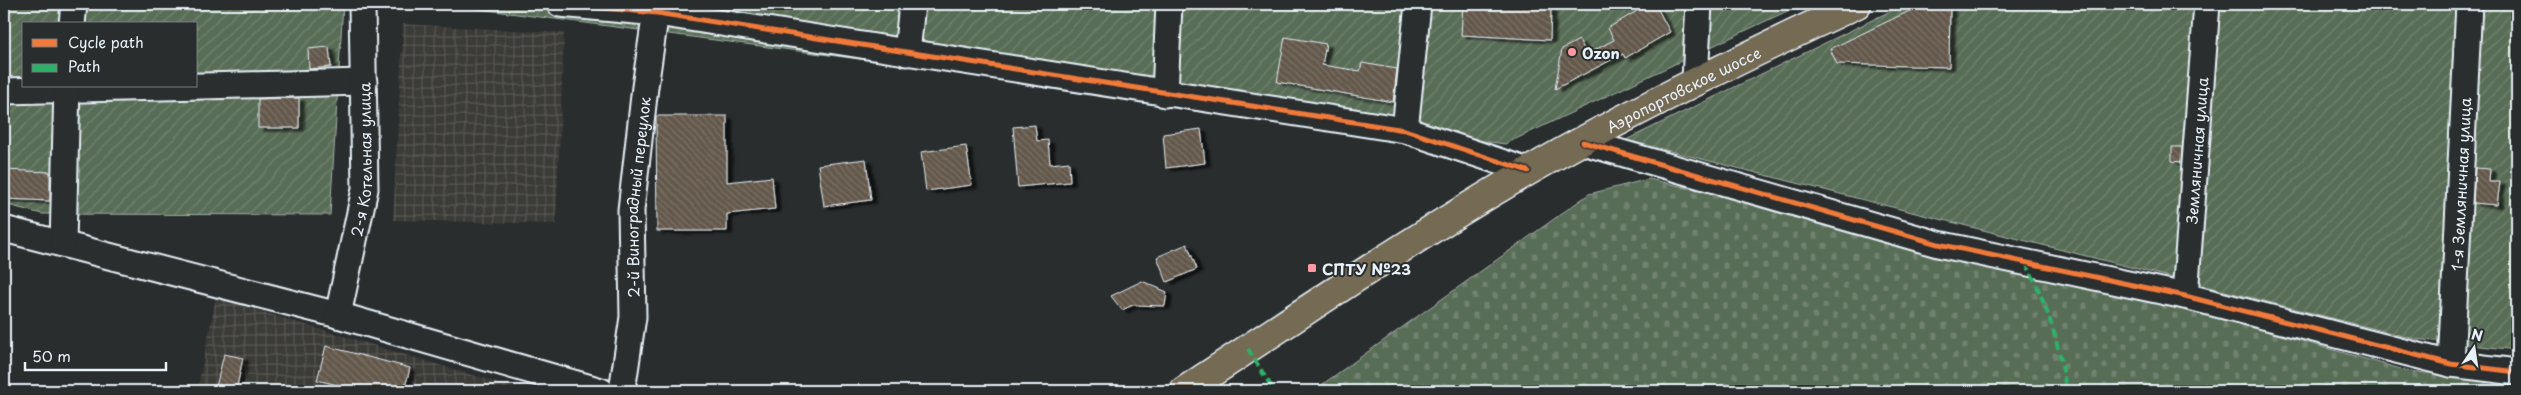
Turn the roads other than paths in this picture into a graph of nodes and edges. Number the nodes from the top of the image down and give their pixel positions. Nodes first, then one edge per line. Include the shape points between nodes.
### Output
1 (74, 4) edge
2 (362, 4) edge
3 (560, 4) edge
4 (912, 4) edge
5 (1169, 4) edge
6 (1418, 4) edge
7 (1699, 4) edge
8 (1856, 4) edge
9 (2208, 4) edge
10 (2469, 4) edge
11 (657, 9) edge
12 (72, 22) edge
13 (907, 53) junction
14 (1696, 80) junction
15 (364, 82) junction
16 (198, 85) edge
17 (67, 88) edge
18 (4, 91) edge
19 (1166, 94) junction
20 (1405, 130) junction
21 (1583, 142) junction
22 (1528, 172) junction
23 (4, 229) edge
24 (63, 244) junction
25 (2184, 296) junction
26 (338, 315) junction
27 (2451, 364) junction
28 (2517, 372) edge
29 (602, 391) edge
30 (622, 391) edge
31 (1184, 391) edge

1 - 12 street
2 - 15 street, 2-я Котельная улица
3 - 11 street
4 - 13 street
5 - 19 street
6 - 20 street
7 - 14 street
8 - 14 main road, Аэропортовское шоссе
9 - 25 street, Земляничная улица
10 - 27 street, 1-я Земляничная улица
11 - 13 street
11 - 30 street, 2-й Виноградный переулок via 631,210 633,317
13 - 19 street
14 - 21 main road, Аэропортовское шоссе
15 - 16 street
15 - 26 street, 2-я Котельная улица via 365,189
17 - 18 street
17 - 24 street
19 - 20 street
20 - 22 street
21 - 22 main road, Аэропортовское шоссе
21 - 25 street via 1938,244
22 - 31 main road, Аэропортовское шоссе
23 - 24 street
24 - 26 street
25 - 27 street
26 - 29 street
27 - 28 street

